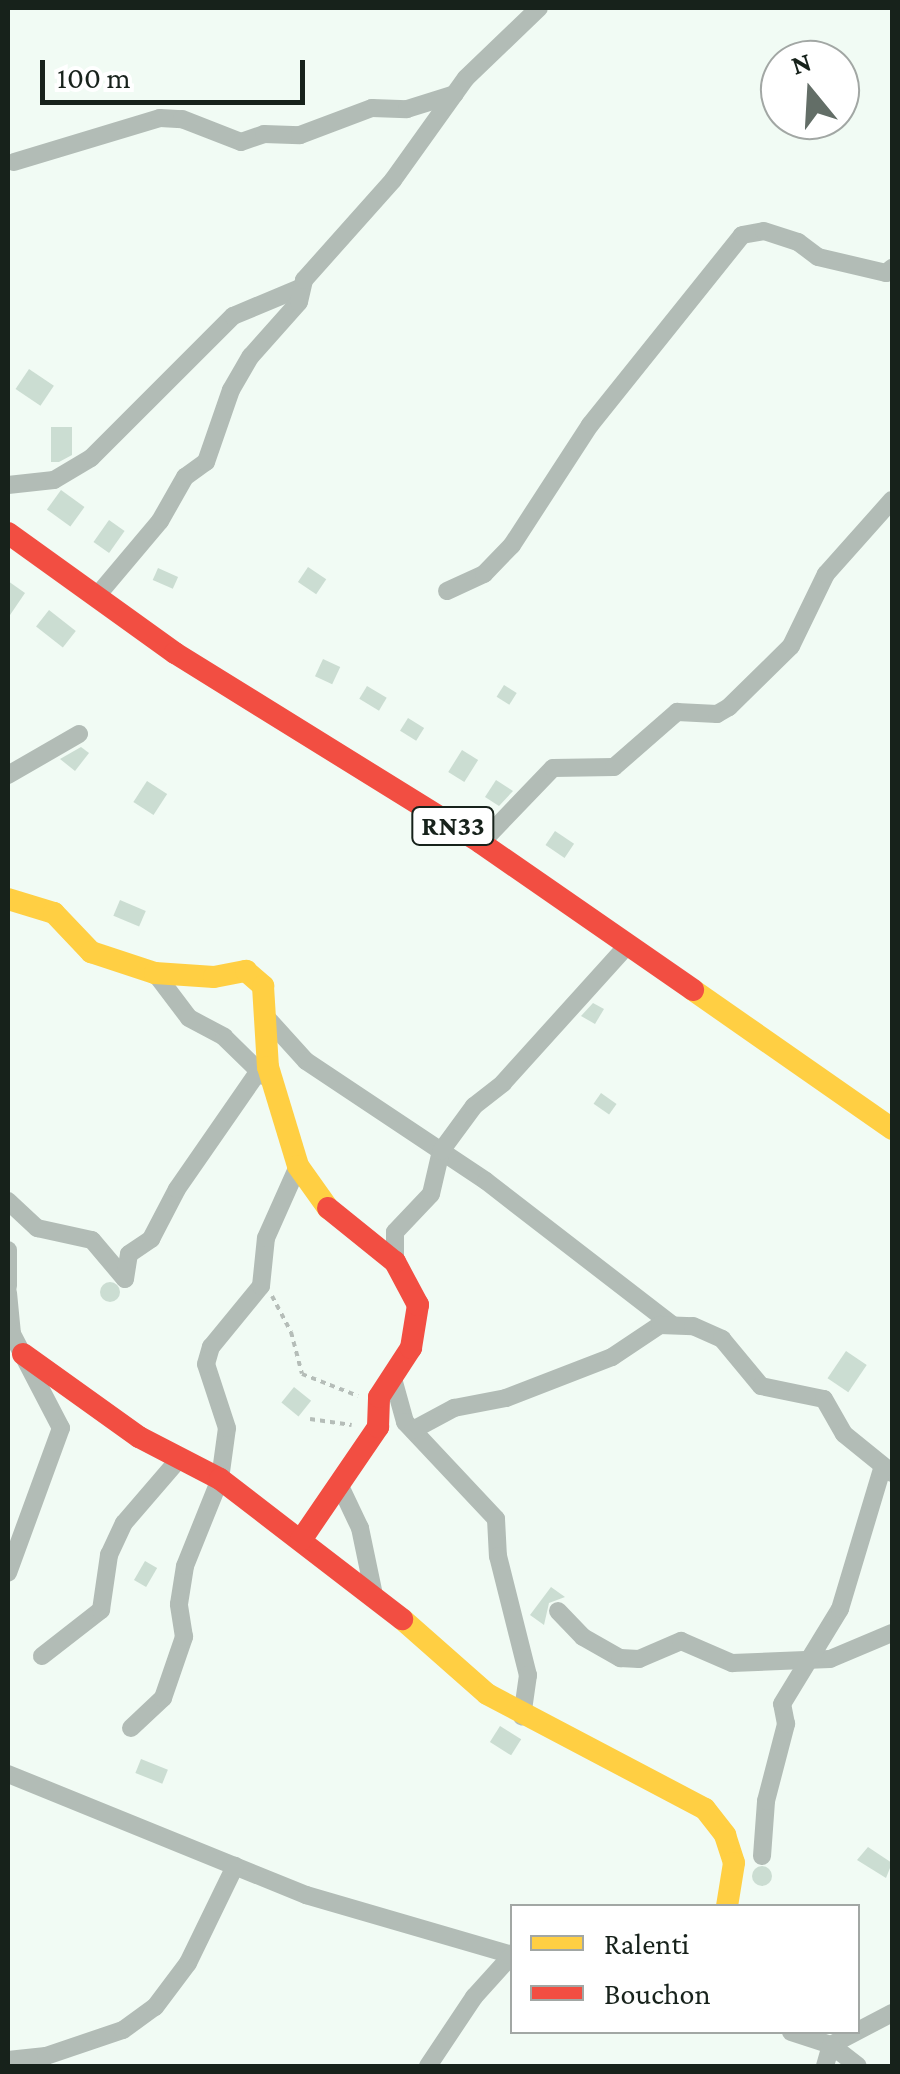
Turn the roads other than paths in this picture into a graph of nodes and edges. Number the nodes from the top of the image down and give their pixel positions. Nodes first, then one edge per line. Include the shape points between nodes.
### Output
1 (539, 8) edge
2 (455, 94) junction
3 (14, 162) dead end
4 (892, 268) edge
5 (300, 288) junction
6 (8, 485) edge
7 (892, 500) edge
8 (8, 534) edge
9 (447, 591) dead end
10 (96, 597) junction
11 (79, 734) dead end
12 (8, 775) edge
13 (481, 843) junction
14 (8, 899) edge
15 (627, 946) junction
16 (156, 973) junction
17 (267, 1018) junction
18 (265, 1077) junction
19 (892, 1129) edge
20 (441, 1151) junction
21 (298, 1166) junction
22 (8, 1201) edge
23 (8, 1250) edge
24 (395, 1262) junction
25 (8, 1290) edge
26 (672, 1325) junction
27 (24, 1354) junction
28 (392, 1374) junction
29 (412, 1430) junction
30 (180, 1458) junction
31 (888, 1470) edge
32 (220, 1479) junction
33 (342, 1488) junction
34 (301, 1540) junction
35 (8, 1573) edge
36 (374, 1595) junction
37 (558, 1611) dead end
38 (892, 1633) edge
39 (42, 1656) dead end
40 (815, 1658) junction
41 (522, 1717) junction
42 (130, 1728) dead end
43 (8, 1774) edge
44 (762, 1856) dead end
45 (235, 1866) junction
46 (727, 1904) edge
47 (510, 1954) edge
48 (510, 1957) edge
49 (892, 2013) edge
50 (860, 2030) edge
51 (797, 2034) edge
52 (852, 2034) edge
53 (831, 2045) junction
54 (24, 2062) edge
55 (428, 2066) edge
56 (826, 2066) edge
57 (858, 2066) edge

1 - 2 street
2 - 3 street via 406,109 372,108 300,135 264,134 241,142 182,119 160,118
2 - 5 street via 394,180
4 - 9 street via 886,273 818,257 764,231 742,235 590,425 512,545 484,574
5 - 6 street via 233,316 91,458 54,480
5 - 10 street via 299,302 231,390 206,462 185,477 160,521
7 - 13 street via 826,574 790,646 730,707 717,714 676,712 614,767 553,768
8 - 10 street, RN33
10 - 13 street, RN33
11 - 12 street
13 - 15 street, RN33
14 - 16 street via 54,912 91,952
15 - 19 street, RN33
15 - 20 street via 503,1083 474,1106
16 - 17 street via 214,978 246,971 263,986
16 - 18 street via 188,1018 224,1037
17 - 18 street
17 - 20 street via 306,1061
18 - 21 street
18 - 22 street via 177,1189 151,1239 130,1254 125,1279 92,1240 37,1228
20 - 24 street via 430,1194 395,1232
20 - 26 street
21 - 24 street via 317,1199
21 - 32 street via 266,1238 261,1286 206,1364 227,1428
23 - 25 street
24 - 28 street via 418,1305 411,1348
25 - 27 street via 12,1334
26 - 29 street via 576,1372 454,1408
26 - 31 street via 722,1339 762,1386 824,1399 844,1434
27 - 30 street via 62,1388
27 - 35 street via 56,1411 60,1443 35,1487
28 - 29 street
28 - 33 street via 375,1411 378,1427 354,1455
29 - 41 street via 496,1519 498,1556 528,1675
30 - 32 street
30 - 39 street via 124,1523 109,1556 101,1610
31 - 40 street
32 - 34 street
32 - 42 street via 186,1566 179,1604 184,1637 169,1682 163,1698
33 - 34 street
33 - 36 street via 360,1528
34 - 36 street
36 - 41 street via 450,1666
37 - 40 street via 620,1658 639,1659 681,1641 732,1663
38 - 40 street via 856,1650
40 - 44 street via 782,1704 786,1724 766,1801
41 - 46 street via 705,1809 725,1835 734,1863
43 - 45 street
45 - 47 street via 306,1895
45 - 54 street via 188,1963 155,2007 123,2030
48 - 55 street
49 - 50 street
51 - 53 street
52 - 53 street
53 - 56 street
53 - 57 street

